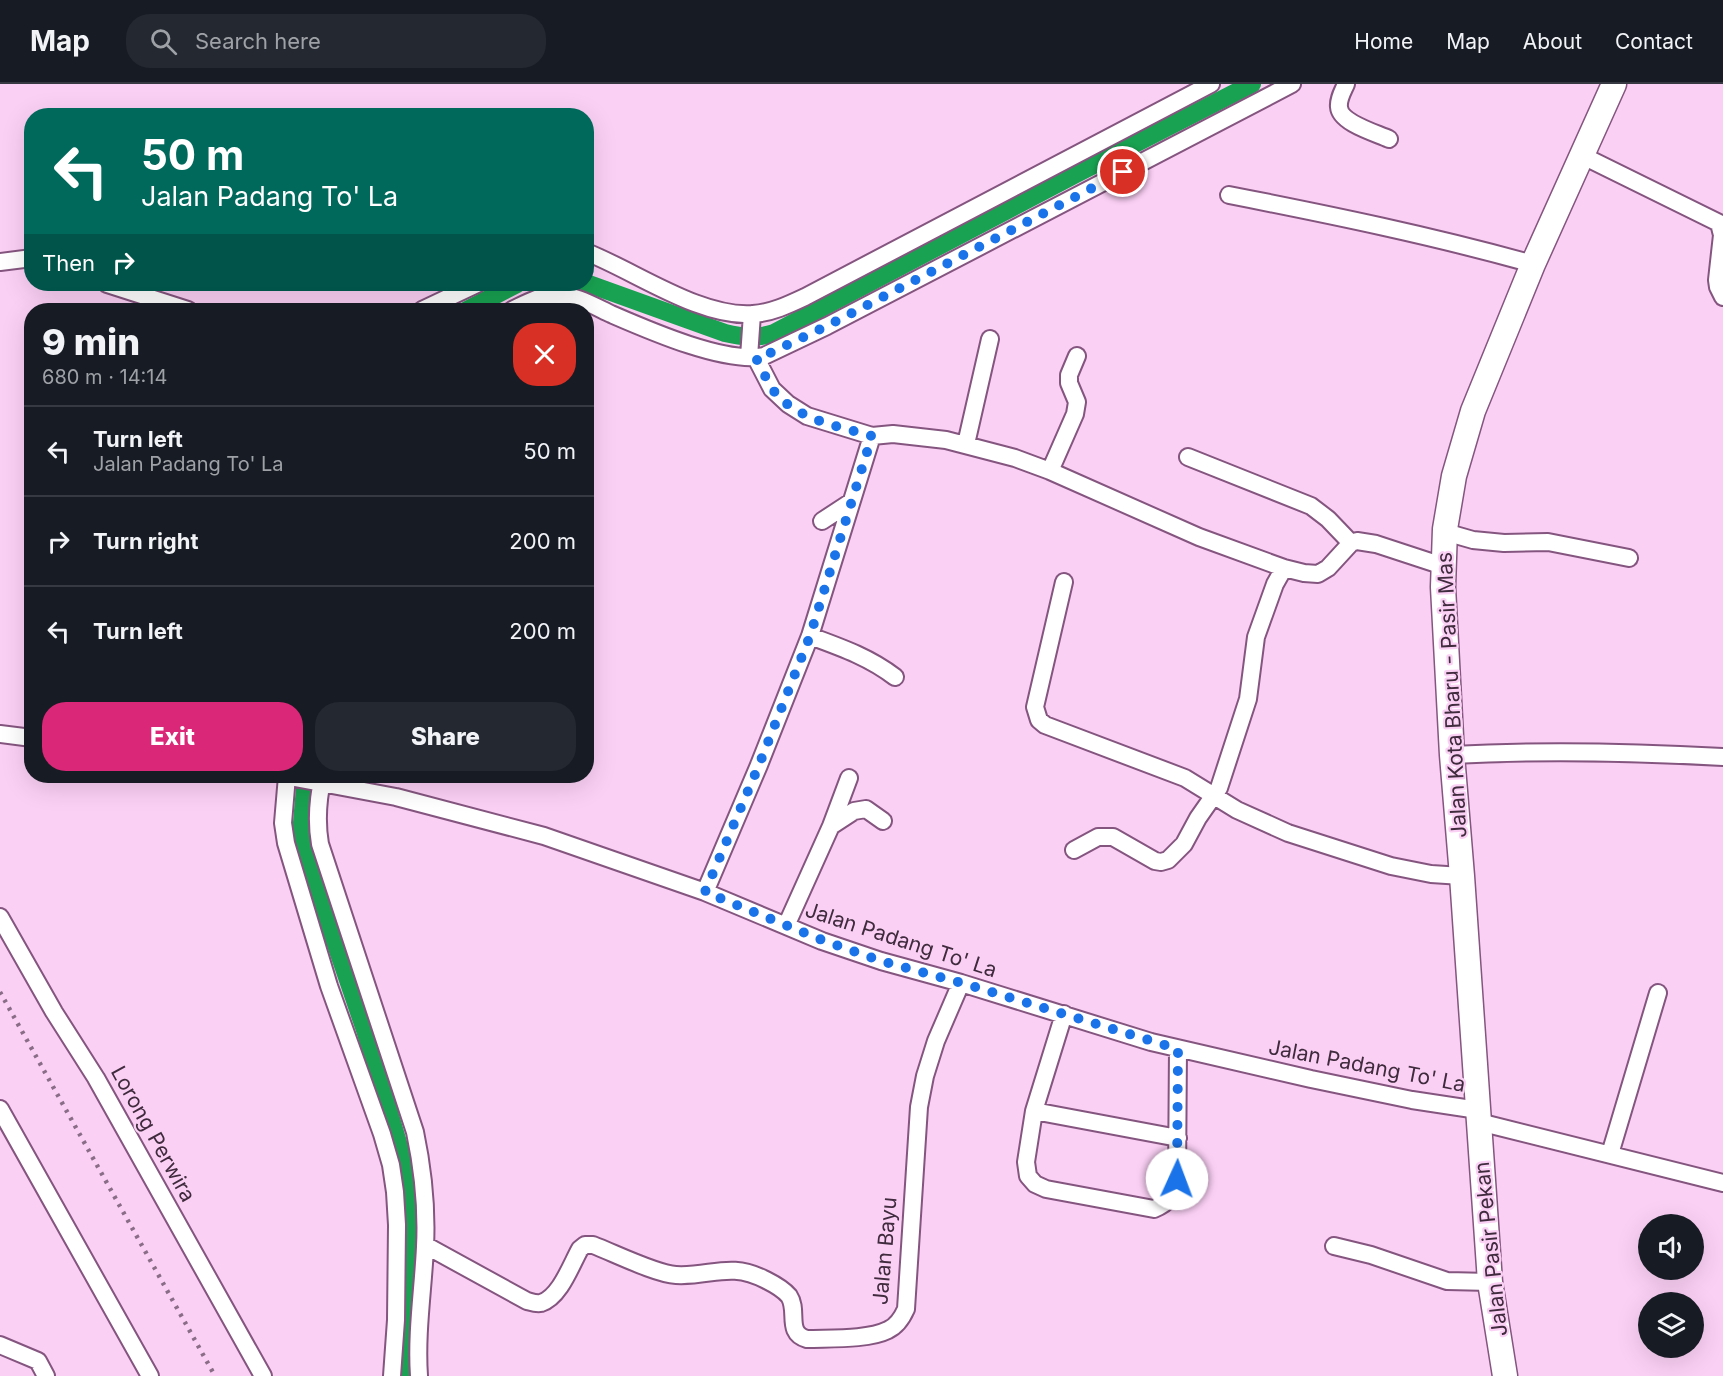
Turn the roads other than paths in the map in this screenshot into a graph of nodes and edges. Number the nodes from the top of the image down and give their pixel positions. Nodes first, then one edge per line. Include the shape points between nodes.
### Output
1 (1211, 84) edge
2 (1292, 84) edge
3 (1346, 84) edge
4 (1614, 84) edge
5 (1389, 139) dead end
6 (1581, 154) junction
7 (1229, 195) dead end
8 (1721, 222) edge
9 (594, 256) edge
10 (24, 259) edge
11 (0, 262) edge
12 (1533, 264) junction
13 (132, 291) edge
14 (462, 291) edge
15 (1723, 297) edge
16 (167, 303) edge
17 (437, 303) edge
18 (528, 303) edge
19 (586, 303) edge
20 (594, 306) edge
21 (752, 317) junction
22 (990, 339) dead end
23 (752, 356) junction
24 (1077, 356) dead end
25 (872, 436) junction
26 (966, 444) junction
27 (1188, 457) dead end
28 (1050, 471) junction
29 (851, 502) junction
30 (822, 521) dead end
31 (1445, 532) junction
32 (1351, 543) junction
33 (1629, 558) dead end
34 (1443, 566) junction
35 (1284, 568) junction
36 (1064, 582) dead end
37 (810, 636) junction
38 (895, 677) dead end
39 (0, 734) edge
40 (24, 737) edge
41 (1452, 755) junction
42 (1723, 757) edge
43 (849, 778) dead end
44 (287, 783) edge
45 (326, 783) edge
46 (339, 783) edge
47 (1216, 795) junction
48 (883, 821) dead end
49 (831, 826) junction
50 (1074, 850) dead end
51 (1462, 876) junction
52 (705, 892) junction
53 (0, 917) edge
54 (786, 926) junction
55 (962, 983) junction
56 (1658, 993) dead end
57 (1064, 1014) junction
58 (1178, 1049) junction
59 (0, 1109) edge
60 (1034, 1110) junction
61 (1479, 1116) junction
62 (1178, 1138) junction
63 (1610, 1154) junction
64 (1723, 1183) edge
65 (425, 1245) junction
66 (1334, 1246) dead end
67 (1490, 1282) junction
68 (0, 1345) edge
69 (46, 1376) edge
70 (150, 1376) edge
71 (263, 1376) edge
72 (392, 1376) edge
73 (418, 1376) edge
74 (1505, 1376) edge

1 - 21 street via 790,304
2 - 23 street via 827,326 764,356
3 - 5 street via 1339,106 1341,113 1354,124
4 - 6 highway, Jalan Kota Bharu - Pasir Mas
6 - 8 street
6 - 12 highway, Jalan Kota Bharu - Pasir Mas
7 - 12 street via 1359,221
8 - 15 street via 1717,280
9 - 21 street via 710,308
10 - 11 street
12 - 31 highway, Jalan Kota Bharu - Pasir Mas via 1473,411 1454,476
13 - 16 street
14 - 17 street
18 - 19 street via 554,294
20 - 23 street via 695,346 728,355
21 - 23 street
22 - 26 street
23 - 25 street via 772,389 788,404 807,416
24 - 28 street via 1069,375 1077,402 1076,414
25 - 26 street via 910,435
25 - 29 street
26 - 28 street
27 - 32 street via 1311,506
28 - 35 street via 1198,537
29 - 30 street
29 - 37 street
31 - 33 street via 1473,540 1548,542
31 - 34 highway, Jalan Kota Bharu - Pasir Mas
32 - 34 street via 1376,544
32 - 35 street via 1318,574
34 - 41 highway, Jalan Kota Bharu - Pasir Mas
35 - 47 street via 1256,638 1248,699
36 - 47 street via 1035,707 1039,720 1185,778
37 - 38 street via 865,657
37 - 52 street
39 - 40 street
41 - 42 street via 1575,752
41 - 51 highway, Jalan Kota Bharu - Pasir Mas
43 - 49 street
44 - 72 street via 283,823 286,843 329,986 382,1134 395,1192 396,1320
45 - 65 street via 317,828 320,844 415,1132 425,1190
46 - 52 street, Jalan Padang To' La via 544,836
47 - 50 street via 1184,844 1168,860 1155,861 1113,837 1098,837
47 - 51 street via 1258,821 1338,850 1391,866
48 - 49 street via 866,809 854,811
49 - 54 street
51 - 61 highway, Jalan Kota Bharu - Pasir Mas
52 - 54 street, Jalan Padang To' La
53 - 71 street, Lorong Perwira via 96,1078
54 - 55 street, Jalan Padang To' La via 881,961
55 - 57 street, Jalan Padang To' La
55 - 65 street, Jalan Bayu via 925,1076 919,1107 906,1309 901,1320 889,1330 875,1335 807,1339 796,1334 789,1296 766,1280 731,1269 675,1275 593,1245 580,1249 558,1289 539,1304 526,1301
56 - 63 street
57 - 58 street, Jalan Padang To' La
57 - 60 street
58 - 61 street, Jalan Padang To' La
58 - 62 street
59 - 70 street
60 - 62 street
60 - 62 street via 1026,1162 1028,1176 1035,1184 1057,1191 1154,1209 1166,1204 1174,1194 1177,1179
61 - 63 street, Jalan Padang To' La
61 - 67 highway, Jalan Pasir Pekan
63 - 64 street, Jalan Padang To' La
65 - 73 street
66 - 67 street via 1447,1281
67 - 74 highway, Jalan Pasir Pekan
68 - 69 street via 38,1361

